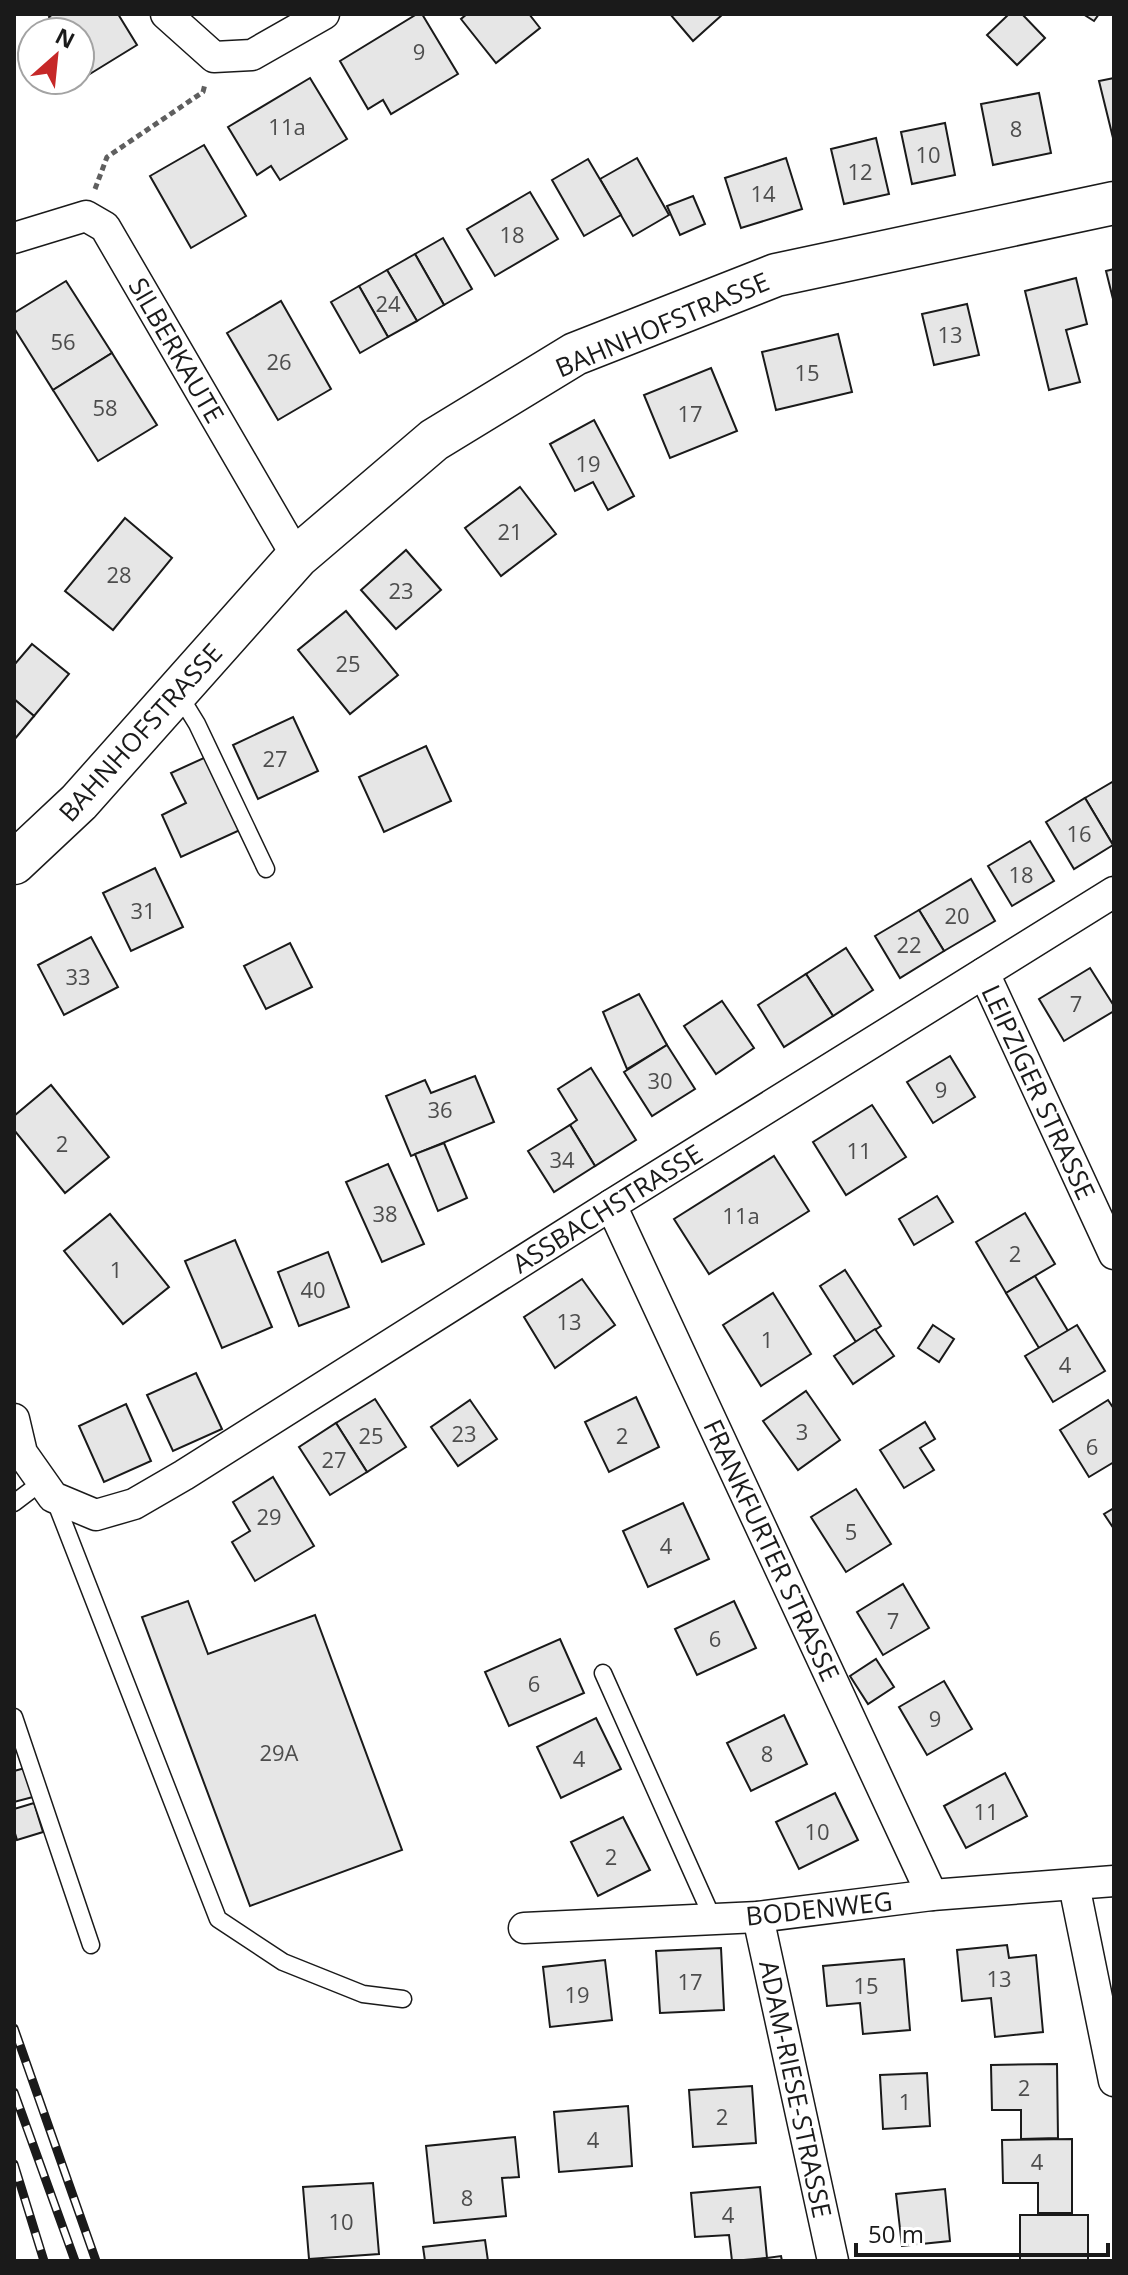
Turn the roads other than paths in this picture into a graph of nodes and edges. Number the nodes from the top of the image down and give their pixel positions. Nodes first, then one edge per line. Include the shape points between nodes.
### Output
1 (166, 14) edge
2 (324, 14) edge
3 (1114, 203) edge
4 (14, 238) edge
5 (297, 557) junction
6 (177, 692) junction
7 (14, 863) edge
8 (266, 869) dead end
9 (1114, 892) edge
10 (984, 973) junction
11 (611, 1205) junction
12 (1114, 1254) edge
13 (14, 1419) edge
14 (48, 1489) junction
15 (14, 1503) edge
16 (603, 1673) dead end
17 (14, 1717) edge
18 (1114, 1881) edge
19 (1074, 1885) junction
20 (932, 1895) junction
21 (758, 1917) junction
22 (713, 1919) junction
23 (524, 1928) dead end
24 (91, 1945) dead end
25 (403, 1999) dead end
26 (1114, 2081) edge
27 (833, 2261) edge

1 - 2 street via 214,57 252,55
3 - 5 main road, BAHNHOFSTRASSE via 776,275 575,354 434,440
4 - 5 street, SILBERKAUTE via 86,216 105,227
5 - 6 main road, BAHNHOFSTRASSE
6 - 7 main road, BAHNHOFSTRASSE via 79,802
6 - 8 lane
9 - 10 street, ASSBACHSTRASSE
10 - 11 street, ASSBACHSTRASSE
10 - 12 street, LEIPZIGER STRASSE
11 - 14 street, ASSBACHSTRASSE via 134,1504 96,1515
11 - 20 street, FRANKFURTER STRASSE
13 - 14 street via 22,1453
14 - 15 lane
14 - 25 lane via 218,1919 283,1962 363,1994
16 - 22 lane
17 - 24 lane
18 - 19 street, BODENWEG
19 - 20 street, BODENWEG
19 - 26 street
20 - 21 street, BODENWEG
21 - 22 street, BODENWEG
21 - 27 street, ADAM-RIESE-STRASSE
22 - 23 street, BODENWEG

